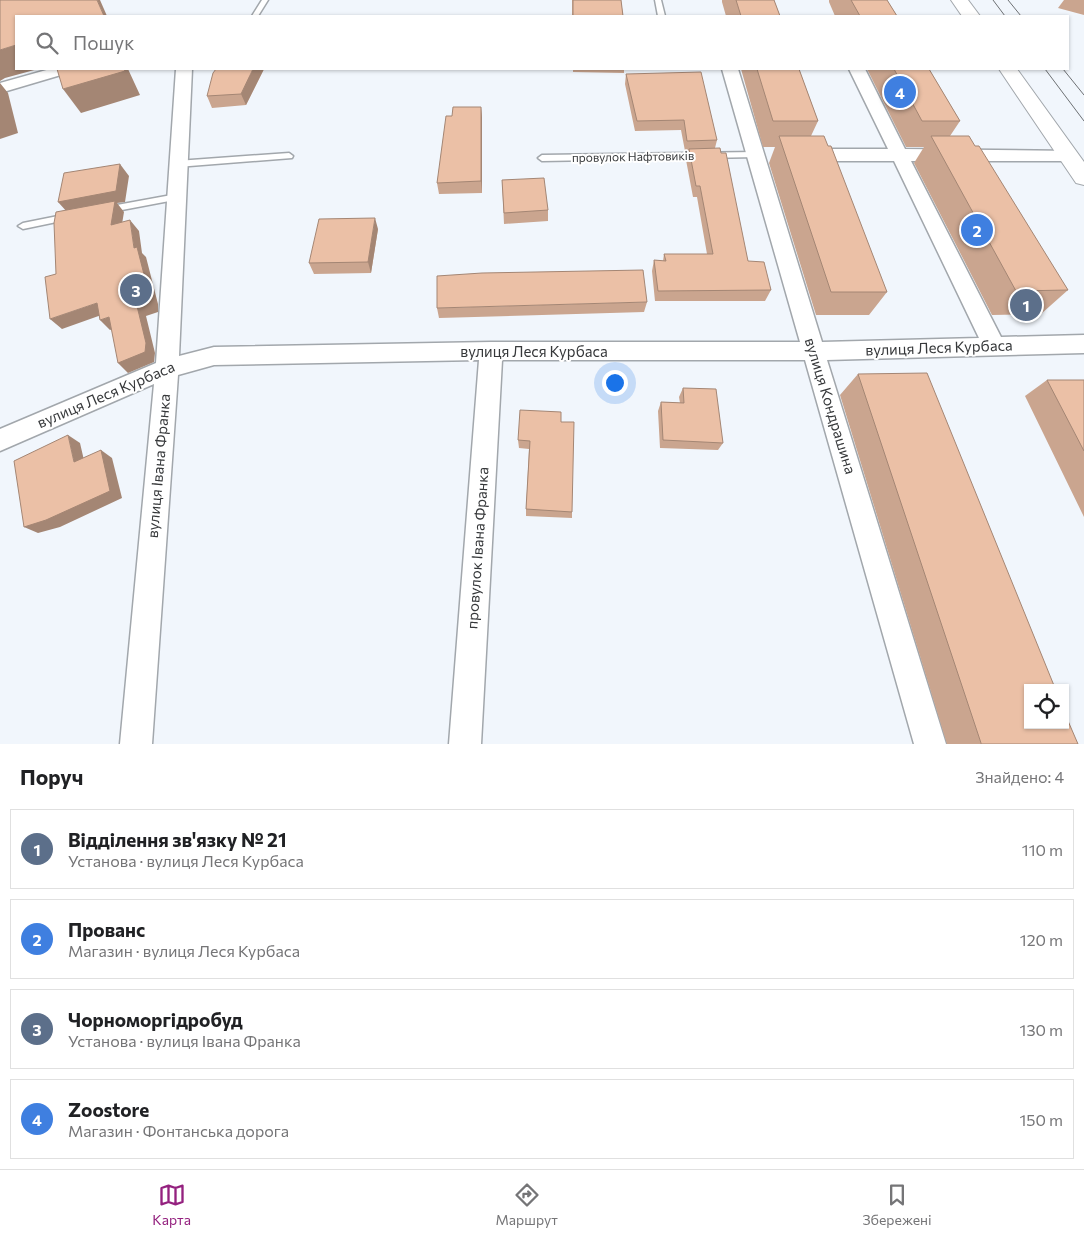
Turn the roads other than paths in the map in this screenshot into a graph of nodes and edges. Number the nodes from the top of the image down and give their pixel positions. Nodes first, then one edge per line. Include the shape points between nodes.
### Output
1 (265, 0) edge
2 (658, 0) edge
3 (959, 0) edge
4 (256, 15) edge
5 (662, 15) edge
6 (970, 15) edge
7 (63, 70) edge
8 (184, 70) edge
9 (730, 70) edge
10 (857, 70) edge
11 (1009, 70) edge
12 (0, 88) edge
13 (771, 155) junction
14 (899, 155) junction
15 (1068, 155) junction
16 (289, 156) dead end
17 (542, 158) dead end
18 (176, 164) junction
19 (1084, 178) edge
20 (177, 197) junction
21 (100, 211) edge
22 (81, 215) edge
23 (23, 226) dead end
24 (1084, 344) edge
25 (994, 346) junction
26 (491, 351) junction
27 (814, 351) junction
28 (167, 368) junction
29 (0, 440) edge
30 (136, 744) edge
31 (465, 744) edge
32 (930, 744) edge

1 - 4 lane
2 - 5 lane
3 - 6 main road
7 - 12 street
8 - 18 street, вулиця Івана Франка
9 - 13 street, вулиця Кондрашина
10 - 14 street
11 - 15 main road
13 - 14 street
13 - 17 lane, провулок Нафтовиків
13 - 27 street, вулиця Кондрашина
14 - 15 street
14 - 25 street
15 - 19 main road
16 - 18 lane
18 - 20 street, вулиця Івана Франка
20 - 21 lane
20 - 28 street, вулиця Івана Франка
22 - 23 lane
24 - 25 street, вулиця Леся Курбаса
25 - 27 street, вулиця Леся Курбаса
26 - 27 street, вулиця Леся Курбаса
26 - 28 street, вулиця Леся Курбаса via 214,356
26 - 31 street, провулок Івана Франка
27 - 32 street, вулиця Кондрашина
28 - 29 street, вулиця Леся Курбаса
28 - 30 street, вулиця Івана Франка

